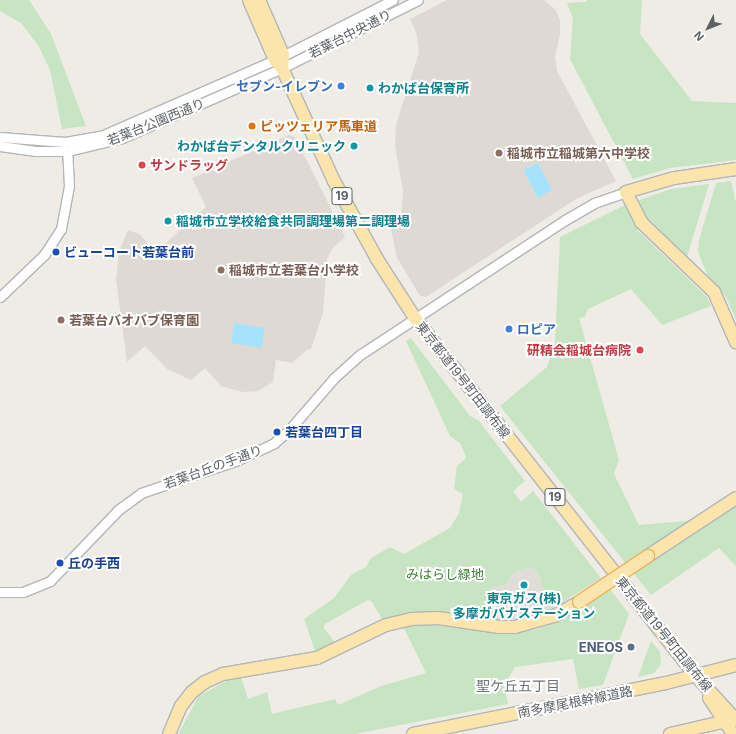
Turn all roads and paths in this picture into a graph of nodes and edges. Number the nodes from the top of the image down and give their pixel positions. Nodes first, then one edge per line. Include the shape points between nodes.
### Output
1 (249, 0) edge
2 (259, 0) edge
3 (393, 0) edge
4 (418, 0) edge
5 (280, 61) junction
6 (0, 137) edge
7 (0, 146) edge
8 (67, 151) junction
9 (736, 169) edge
10 (626, 192) junction
11 (0, 297) edge
12 (415, 318) junction
13 (736, 342) edge
14 (736, 498) edge
15 (0, 592) edge
16 (736, 665) edge
17 (695, 675) junction
18 (736, 719) edge
19 (723, 722) junction
20 (169, 734) edge
21 (413, 734) edge
22 (670, 734) edge
23 (733, 734) edge

1 - 5 main road, 東京都道19号町田調布線 / 19
2 - 5 main road, 東京都道19号町田調布線 / 19
3 - 5 street, 若葉台中央通り
4 - 5 street, 若葉台中央通り
5 - 6 street, 若葉台公園西通り via 104,134 65,142
5 - 8 street, 若葉台公園西通り via 122,138
5 - 12 main road, 東京都道19号町田調布線 / 19 via 334,181 377,259
7 - 8 street, 若葉台公園西通り via 36,151
8 - 11 street via 69,186 61,229 44,255
9 - 10 main road via 674,178
10 - 12 street, 若葉台丘の手通り via 594,203 565,220
10 - 13 main road via 641,222 714,292
12 - 15 street, 若葉台丘の手通り via 347,365 289,430 274,443 238,460 141,494 118,510 50,581 23,592
12 - 17 main road, 東京都道19号町田調布線 / 19
14 - 20 main road, bridge via 554,616 515,626 499,627 438,618 411,619 386,625 317,658 223,674 205,682 192,692 177,714
16 - 17 main road, 南多摩尾根幹線道路
17 - 18 main road, 東京都道19号町田調布線 / 19
17 - 19 main road
17 - 21 main road, 南多摩尾根幹線道路
18 - 19 main road, 19
19 - 22 main road, 19
19 - 23 main road

